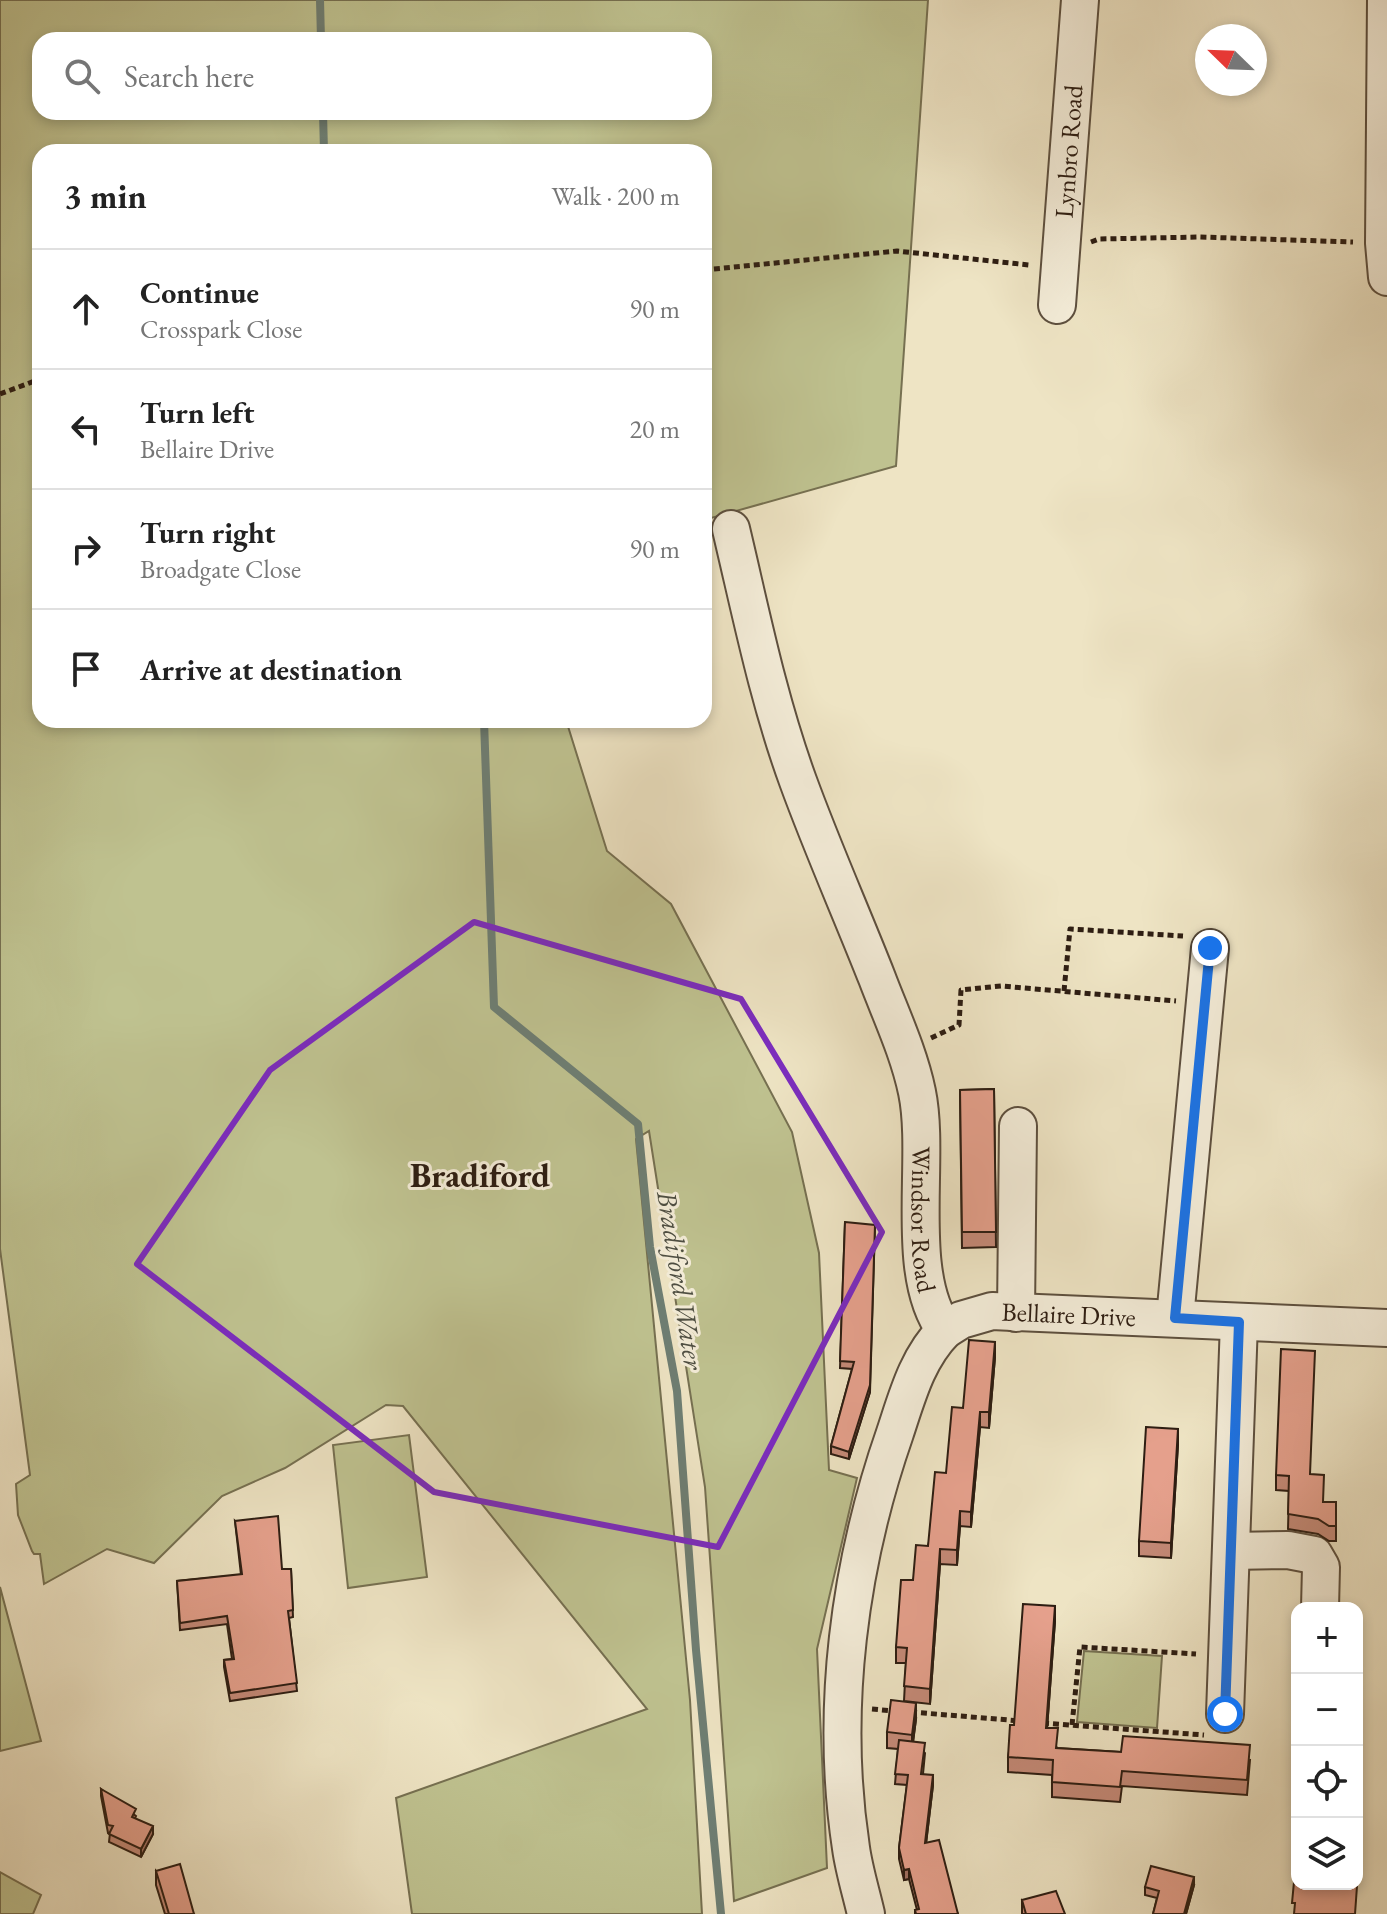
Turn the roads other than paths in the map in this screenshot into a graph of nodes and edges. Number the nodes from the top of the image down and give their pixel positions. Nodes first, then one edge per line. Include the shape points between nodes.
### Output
1 (1080, 0) edge
2 (1386, 0) edge
3 (1386, 190) edge
4 (1387, 277) edge
5 (1057, 305) dead end
6 (731, 529) dead end
7 (1210, 948) road end
8 (1018, 1126) dead end
9 (1016, 1313) junction
10 (1175, 1318) junction
11 (1239, 1322) junction
12 (1387, 1328) edge
13 (945, 1330) junction
14 (1231, 1551) junction
15 (1320, 1602) edge
16 (1225, 1714) road end
17 (866, 1914) edge

1 - 5 street, Lynbro Road
2 - 3 street
3 - 4 street
6 - 13 street, Windsor Road via 797,779 918,1096 922,1260
7 - 10 street
8 - 9 street
9 - 10 street, Bellaire Drive
9 - 13 street, Bellaire Drive via 982,1313
10 - 11 street, Bellaire Drive
11 - 12 street, Bellaire Drive
11 - 14 street
13 - 17 street via 913,1380 878,1481 852,1606 843,1707 846,1815
14 - 15 street via 1314,1555 1321,1567
14 - 16 street

